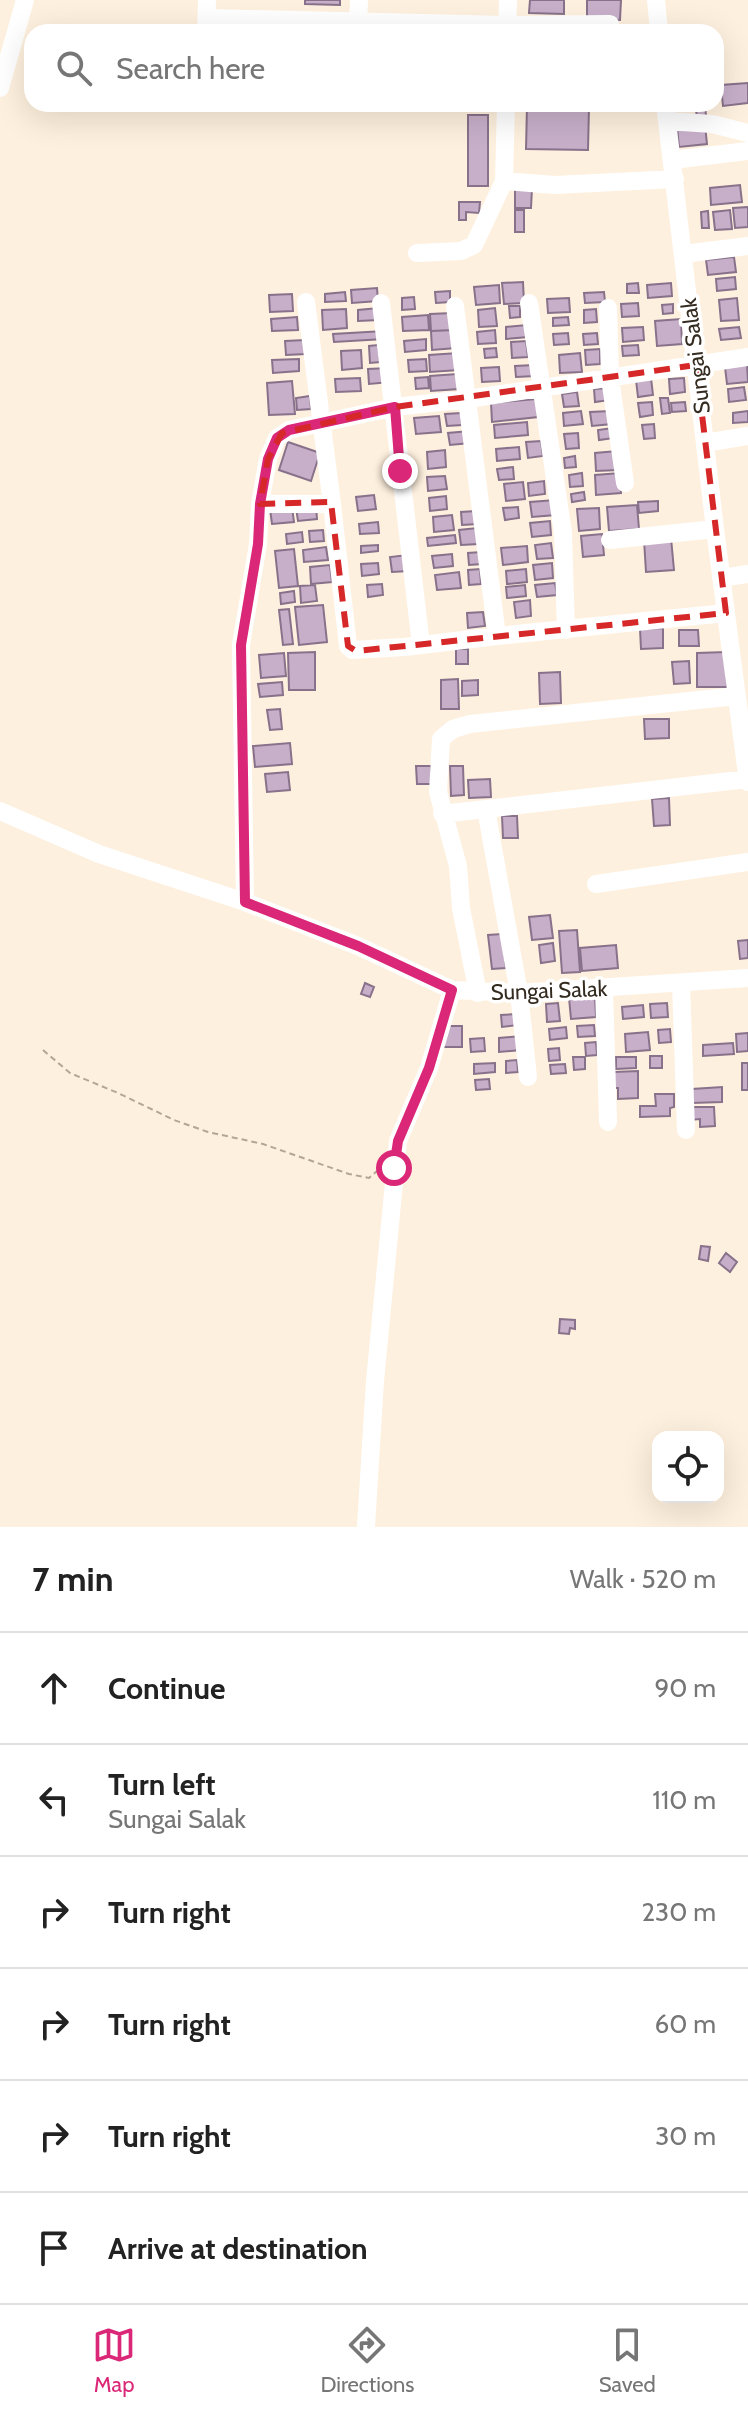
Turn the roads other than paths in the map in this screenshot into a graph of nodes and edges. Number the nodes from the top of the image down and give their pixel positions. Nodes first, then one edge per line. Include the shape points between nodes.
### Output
1 (25, 0) edge
2 (359, 0) edge
3 (508, 0) edge
4 (656, 0) edge
5 (206, 17) edge
6 (358, 22) junction
7 (408, 24) edge
8 (507, 24) edge
9 (658, 24) edge
10 (0, 88) edge
11 (506, 112) edge
12 (666, 112) edge
13 (748, 133) edge
14 (748, 151) edge
15 (673, 169) junction
16 (504, 181) junction
17 (748, 246) edge
18 (417, 253) dead end
19 (683, 254) junction
20 (306, 302) dead end
21 (381, 303) dead end
22 (529, 303) dead end
23 (455, 306) dead end
24 (608, 308) dead end
25 (748, 357) edge
26 (696, 365) junction
27 (610, 378) junction
28 (540, 389) junction
29 (468, 399) junction
30 (395, 407) junction
31 (322, 423) junction
32 (748, 436) edge
33 (705, 443) junction
34 (625, 483) dead end
35 (260, 504) junction
36 (332, 504) junction
37 (715, 529) junction
38 (610, 540) dead end
39 (748, 574) edge
40 (721, 578) junction
41 (727, 622) junction
42 (748, 629) edge
43 (566, 630) junction
44 (497, 636) junction
45 (421, 645) junction
46 (737, 696) junction
47 (748, 781) edge
48 (486, 809) junction
49 (0, 811) edge
50 (442, 814) junction
51 (748, 862) edge
52 (596, 884) dead end
53 (245, 902) junction
54 (748, 978) edge
55 (681, 983) junction
56 (604, 988) junction
57 (452, 990) junction
58 (478, 993) junction
59 (519, 993) junction
60 (528, 1077) dead end
61 (608, 1122) dead end
62 (686, 1130) dead end
63 (366, 1527) edge

1 - 10 street
2 - 6 street
3 - 8 street
4 - 9 street
5 - 6 street
6 - 7 street
11 - 16 street
12 - 13 street
12 - 15 street, Sungai Salak
14 - 15 street
15 - 16 street via 555,185
15 - 19 street, Sungai Salak
16 - 18 street via 474,245 461,251
17 - 19 street
19 - 26 street, Sungai Salak
20 - 31 street
21 - 30 street
22 - 28 street
23 - 29 street
24 - 27 street
25 - 26 street
26 - 27 street
26 - 33 street, Sungai Salak
27 - 28 street
27 - 34 street
28 - 29 street
28 - 43 street via 563,533
29 - 30 street
29 - 44 street
30 - 31 street
30 - 45 street
31 - 35 street via 277,438
31 - 36 street
32 - 33 street
33 - 37 street, Sungai Salak
35 - 36 street
35 - 53 street via 241,645
36 - 45 street via 348,646 356,651
37 - 38 street
37 - 40 street, Sungai Salak
39 - 40 street
40 - 41 street, Sungai Salak
41 - 42 street
41 - 43 street
41 - 46 street, Sungai Salak
43 - 44 street
44 - 45 street
46 - 47 street, Sungai Salak
46 - 50 street via 453,729 439,745
47 - 48 street
48 - 50 street
48 - 59 street
49 - 53 street, Sungai Salak via 99,854
50 - 58 street via 458,866
51 - 52 street
53 - 57 street, Sungai Salak
54 - 55 street, Sungai Salak
55 - 56 street, Sungai Salak
55 - 62 street
56 - 59 street, Sungai Salak
56 - 61 street
57 - 58 street, Sungai Salak
57 - 63 street via 429,1068 398,1141
58 - 59 street, Sungai Salak
59 - 60 street

